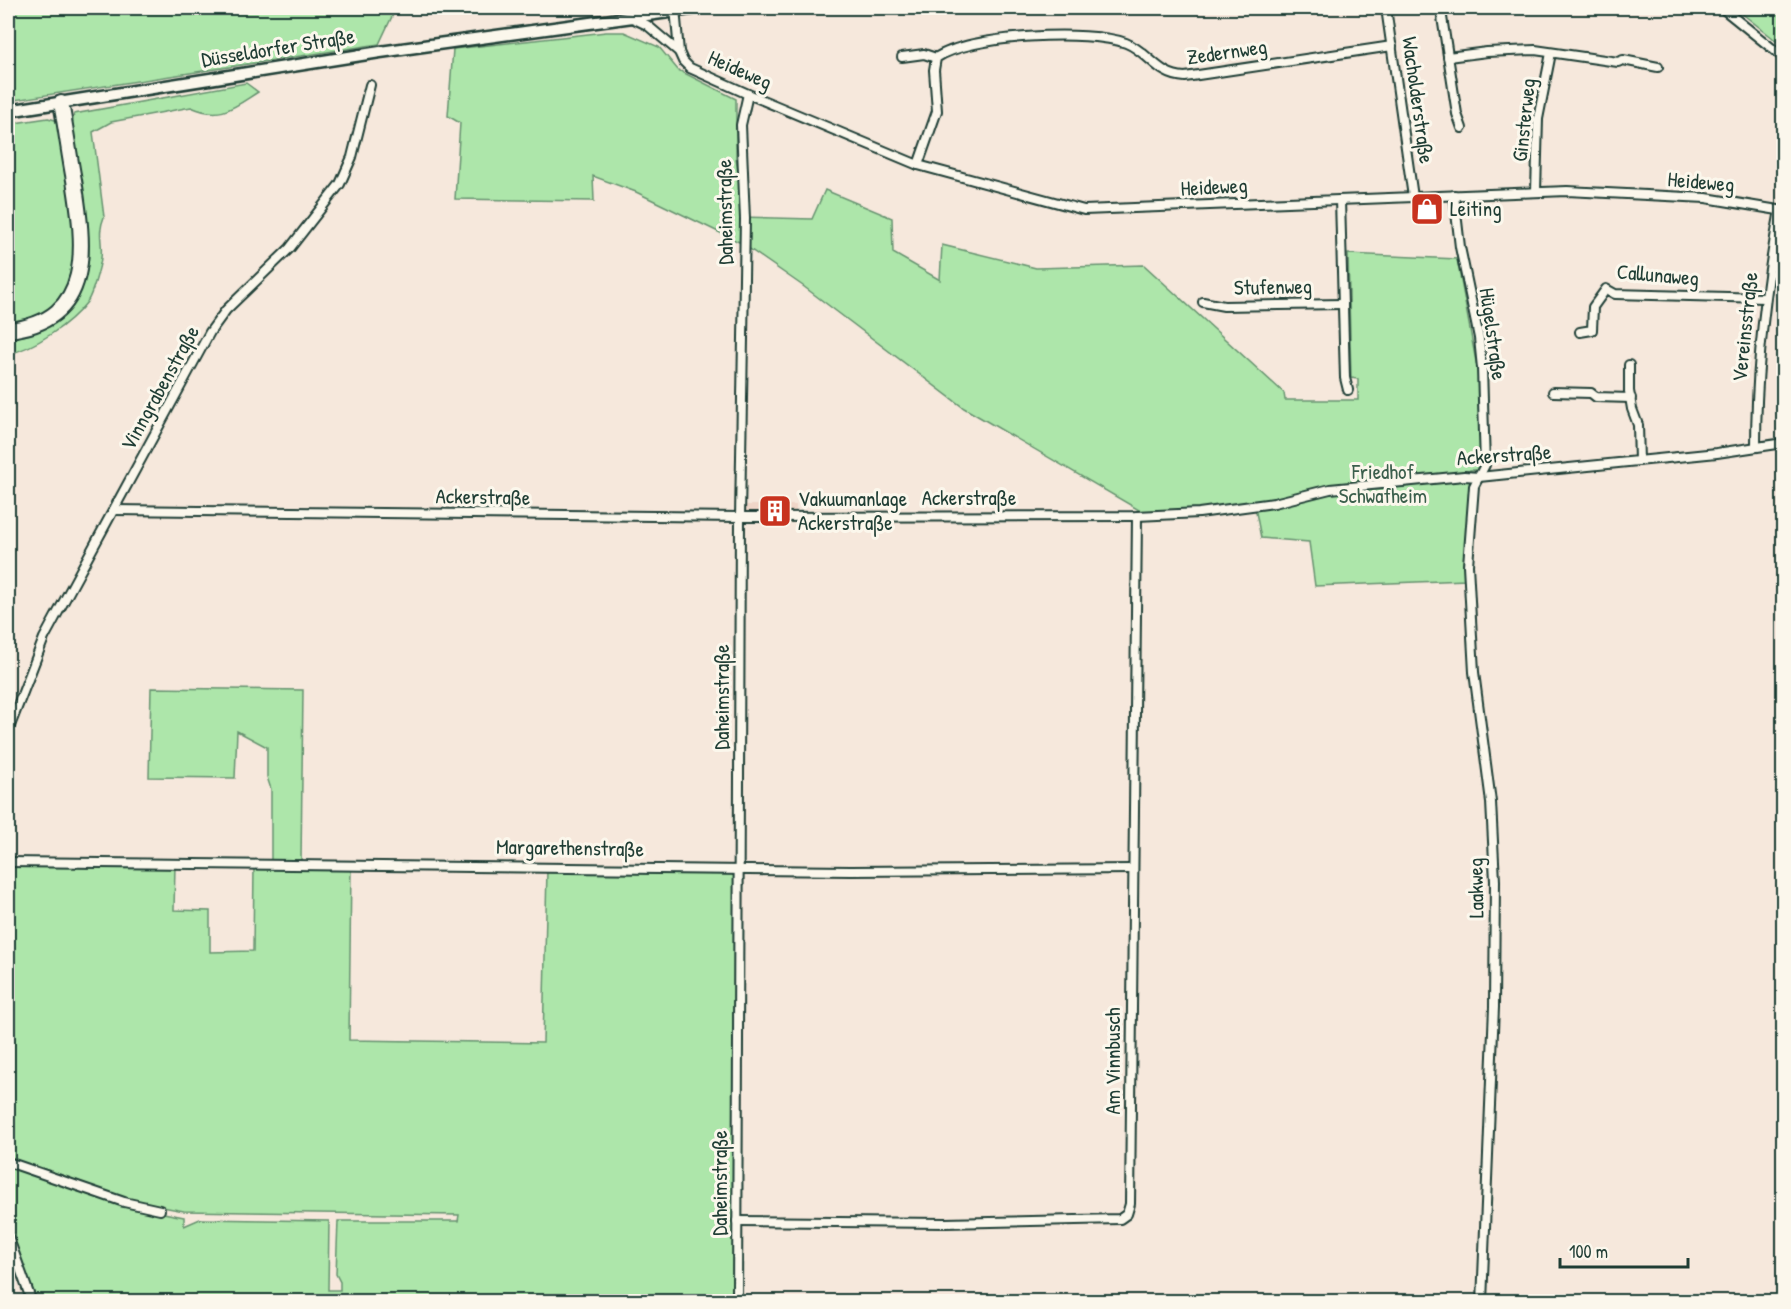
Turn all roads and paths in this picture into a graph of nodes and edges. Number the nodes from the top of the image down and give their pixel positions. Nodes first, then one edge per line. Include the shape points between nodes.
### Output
1 (698, 8) edge
2 (1386, 8) edge
3 (1443, 8) edge
4 (1722, 8) edge
5 (674, 10) edge
6 (631, 17) junction
7 (1392, 46) junction
8 (679, 52) junction
9 (1551, 53) junction
10 (902, 57) dead end
11 (1448, 57) junction
12 (936, 58) junction
13 (1783, 58) edge
14 (1659, 67) dead end
15 (370, 85) dead end
16 (748, 94) junction
17 (61, 103) junction
18 (8, 111) edge
19 (1462, 128) dead end
20 (918, 165) junction
21 (1536, 191) junction
22 (1454, 195) junction
23 (1413, 197) junction
24 (1340, 200) junction
25 (1782, 211) edge
26 (1765, 298) junction
27 (1203, 302) dead end
28 (1343, 304) junction
29 (8, 330) edge
30 (1580, 332) dead end
31 (1629, 365) dead end
32 (1348, 390) dead end
33 (1553, 392) dead end
34 (1631, 398) junction
35 (1784, 443) edge
36 (1756, 447) junction
37 (1640, 461) junction
38 (1479, 477) junction
39 (114, 510) junction
40 (1137, 516) junction
41 (740, 517) junction
42 (8, 731) edge
43 (8, 862) edge
44 (739, 868) junction
45 (1132, 869) junction
46 (8, 1162) edge
47 (160, 1210) dead end
48 (737, 1221) junction
49 (8, 1236) edge
50 (32, 1302) edge
51 (737, 1302) edge
52 (1482, 1302) edge

1 - 5 main road, Düsseldorfer Straße
2 - 7 street, Wacholderstraße
3 - 11 street
4 - 13 street
5 - 6 main road, Düsseldorfer Straße
5 - 8 street, Heideweg
6 - 8 street, Heideweg
6 - 17 main road, Düsseldorfer Straße
7 - 12 street, Zedernweg via 1185,77 1165,72 1125,43 1060,34 970,45
7 - 23 street, Wacholderstraße
8 - 16 street, Heideweg via 690,68
9 - 11 street, Ginsterweg via 1505,50
9 - 14 street, Ginsterweg
9 - 21 street, Ginsterweg via 1538,119
10 - 12 street, Zedernweg via 924,54
11 - 19 street
12 - 20 street via 938,111
15 - 39 street, Vinngrabenstraße via 352,157 340,184 290,248 226,310 210,332
16 - 20 street, Heideweg
16 - 41 street, Daheimstraße via 741,125 745,219
17 - 18 main road, Düsseldorfer Straße
17 - 29 highway via 82,241 80,272 73,291 48,318
20 - 24 street, Heideweg via 1084,210
21 - 22 street, Heideweg
21 - 25 street, Heideweg via 1706,198
22 - 23 street, Heideweg
22 - 38 street, Hügelstraße via 1482,368 1485,465
23 - 24 street, Heideweg
24 - 28 street, Stufenweg
25 - 26 street, Vereinsstraße
26 - 30 street, Callunaweg via 1615,294 1606,289 1593,307 1592,330
26 - 36 street, Vereinsstraße via 1756,397
27 - 28 street, Stufenweg via 1224,306
28 - 32 street, Stufenweg
31 - 34 street
33 - 34 street
34 - 37 street via 1638,425
35 - 36 street, Ackerstraße
36 - 37 street, Ackerstraße
37 - 38 street, Ackerstraße
38 - 40 street, Ackerstraße via 1330,489 1199,513
38 - 52 street, Laakweg via 1474,486 1468,565 1474,672 1491,802 1496,881
39 - 41 street, Ackerstraße
39 - 42 street, Vinngrabenstraße via 44,638
40 - 41 street, Ackerstraße
40 - 45 street, Am Vinnbusch
41 - 44 street, Daheimstraße
43 - 44 street, Margarethenstraße
44 - 45 street, Margarethenstraße
44 - 48 street, Daheimstraße
45 - 48 street, Am Vinnbusch via 1127,1214 1120,1219 945,1223
46 - 47 street via 124,1202
48 - 51 street, Daheimstraße
49 - 50 street

